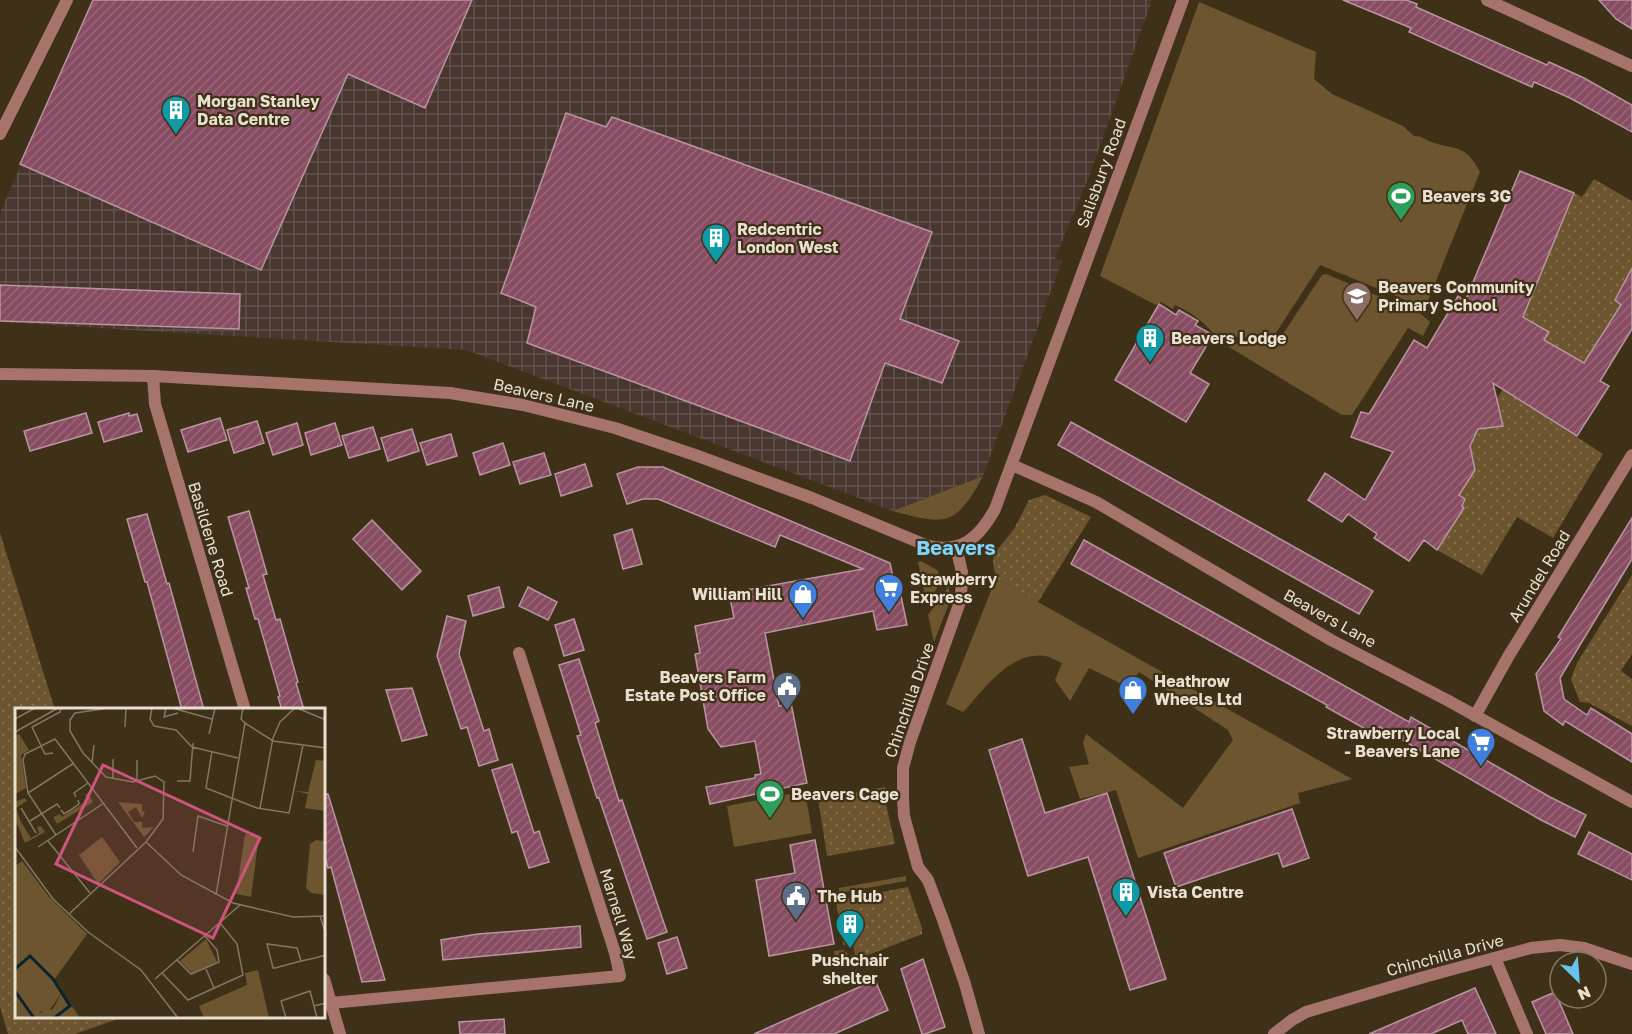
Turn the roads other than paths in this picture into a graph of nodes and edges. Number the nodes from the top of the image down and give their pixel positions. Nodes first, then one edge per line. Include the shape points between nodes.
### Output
1 (67, 0) edge
2 (1183, 0) edge
3 (1487, 0) edge
4 (1632, 66) edge
5 (0, 134) edge
6 (0, 374) edge
7 (153, 376) junction
8 (1632, 454) edge
9 (1012, 465) junction
10 (956, 547) junction
11 (519, 653) dead end
12 (244, 708) edge
13 (1475, 716) junction
14 (1632, 802) edge
15 (1495, 958) junction
16 (1632, 964) edge
17 (326, 986) edge
18 (331, 1003) junction
19 (1278, 1032) edge
20 (340, 1034) edge
21 (979, 1034) edge
22 (1527, 1034) edge

1 - 5 street
2 - 9 street, Salisbury Road
3 - 4 street
6 - 7 street, Beavers Lane
7 - 10 street, Beavers Lane via 450,393 523,405 615,428 695,455 928,546
7 - 12 street, Basildene Road via 155,404
8 - 13 street, Arundel Road
9 - 10 street via 987,524
9 - 13 street, Beavers Lane via 1096,502 1331,640
10 - 21 street, Chinchilla Drive via 962,572 961,599 910,742 903,768 903,798 918,867 928,880 943,920
11 - 18 street, Marnell Way via 620,976
13 - 14 street, Beavers Lane
15 - 16 street, Chinchilla Drive via 1560,945 1584,948
15 - 19 street, Chinchilla Drive via 1306,1012
15 - 22 street
17 - 18 street
18 - 20 street

